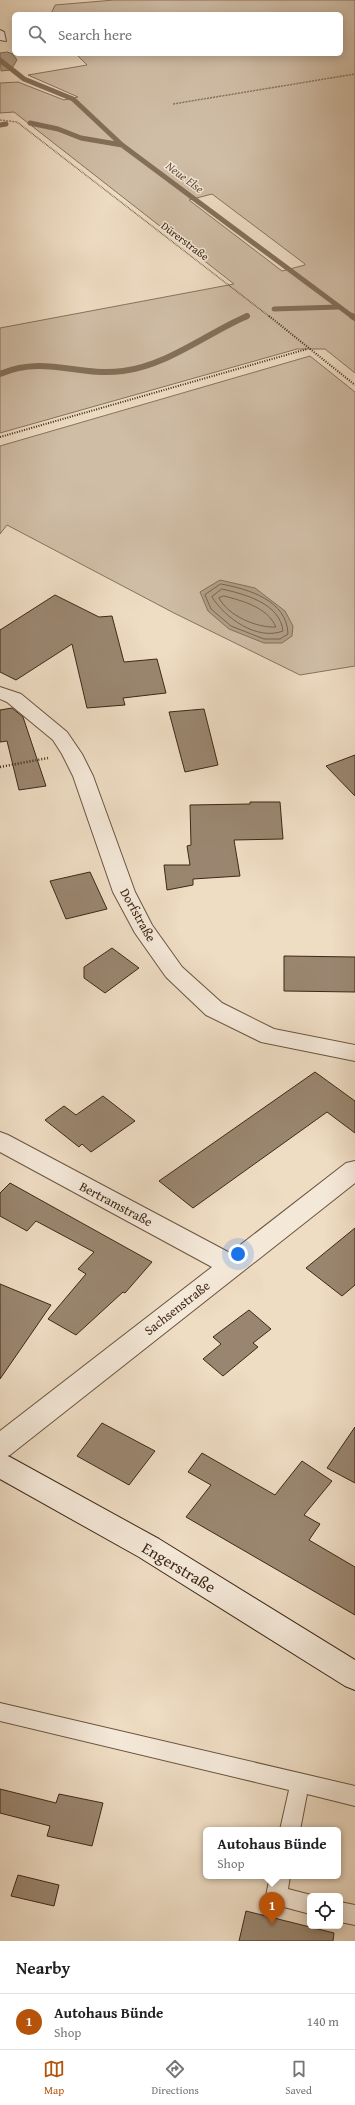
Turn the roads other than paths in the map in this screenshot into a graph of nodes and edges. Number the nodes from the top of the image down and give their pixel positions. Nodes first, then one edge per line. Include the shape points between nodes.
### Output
1 (0, 694) edge
2 (355, 1054) edge
3 (0, 1141) edge
4 (355, 1170) edge
5 (232, 1266) junction
6 (0, 1447) edge
7 (0, 1465) edge
8 (355, 1676) edge
9 (0, 1712) edge
10 (300, 1783) junction
11 (355, 1796) edge
12 (291, 1827) edge
13 (279, 1879) edge
14 (307, 1903) edge
15 (343, 1913) edge
16 (355, 1915) edge

1 - 2 street, Dorfstraße via 14,698 60,736 72,754 83,776 124,892 142,928 174,972 214,1009 269,1036
3 - 5 street, Bertramstraße
4 - 5 street, Sachsenstraße
5 - 6 street, Sachsenstraße
7 - 8 street, Engerstraße via 149,1548
9 - 10 lane
10 - 11 lane
10 - 12 lane
13 - 14 lane via 276,1896
15 - 16 lane

